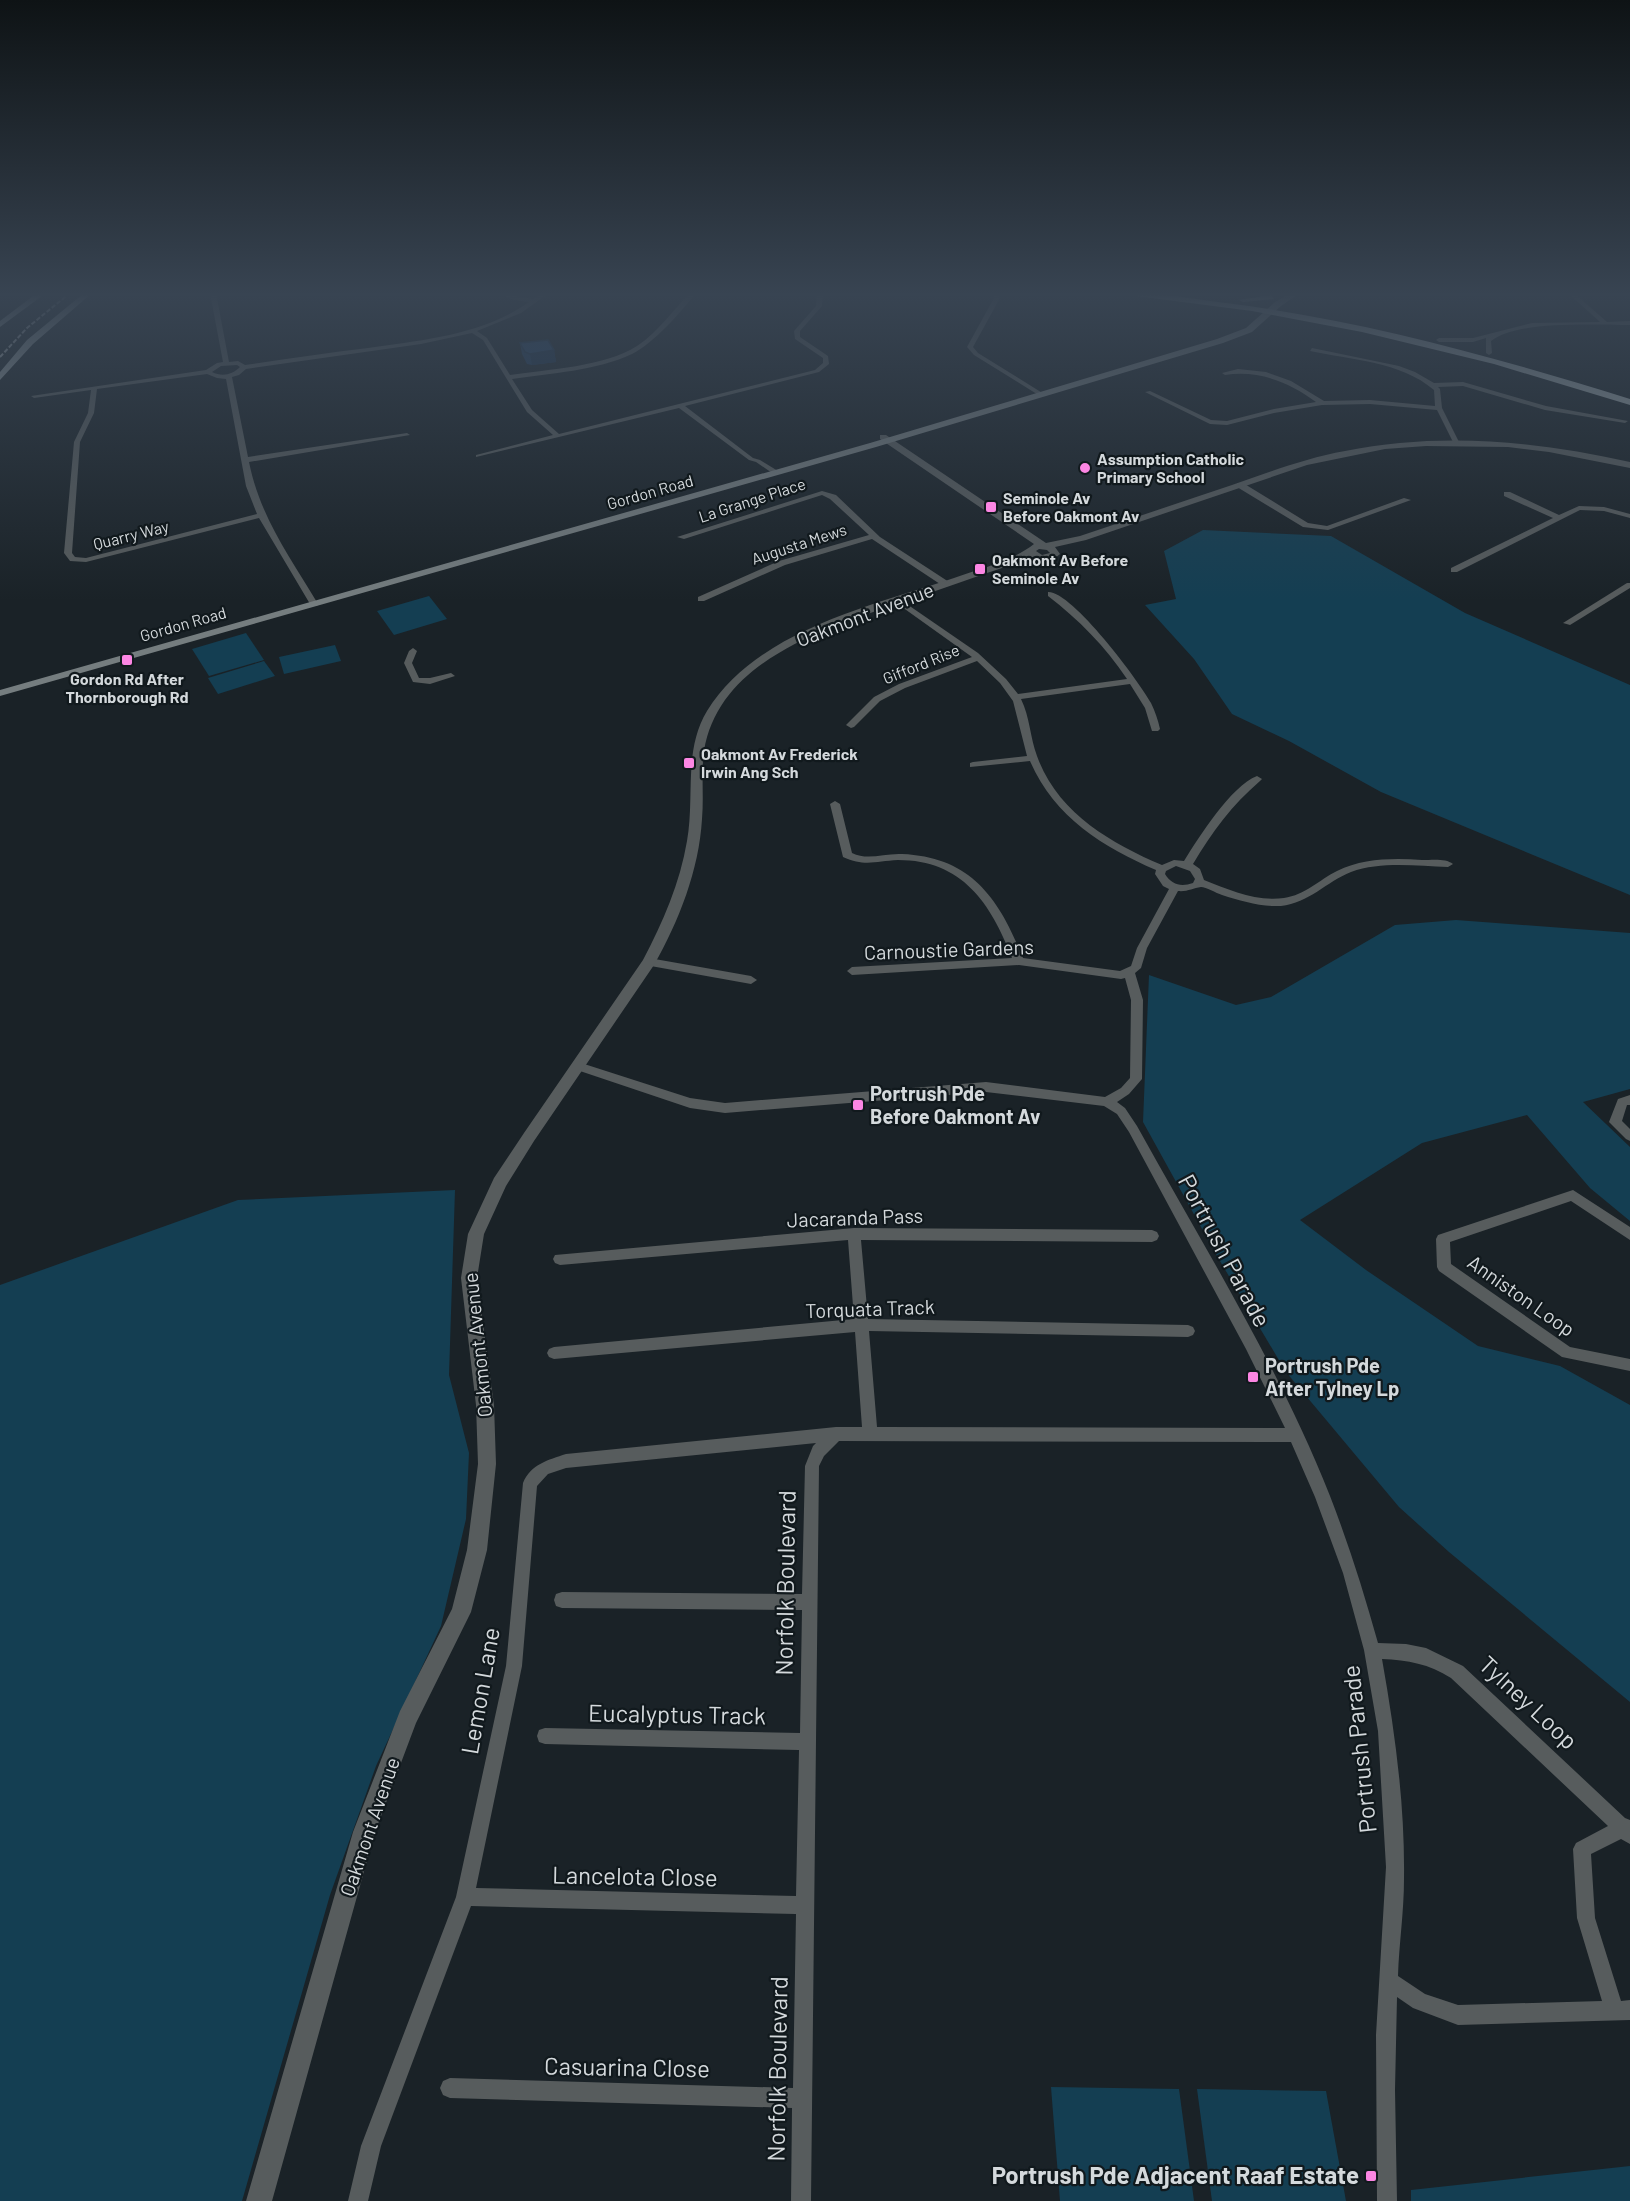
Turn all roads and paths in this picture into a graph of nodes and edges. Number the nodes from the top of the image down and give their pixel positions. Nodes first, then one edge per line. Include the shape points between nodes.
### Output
1 (93, 396) edge
2 (233, 396) edge
3 (520, 396) edge
4 (717, 396) edge
5 (1029, 396) edge
6 (1156, 396) edge
7 (1311, 396) edge
8 (1438, 396) edge
9 (1503, 396) edge
10 (1609, 396) edge
11 (1630, 402) edge
12 (1322, 403) junction
13 (680, 405) junction
14 (1439, 408) junction
15 (1624, 421) dead end
16 (407, 435) dead end
17 (558, 436) junction
18 (881, 440) junction
19 (1456, 442) junction
20 (478, 456) dead end
21 (245, 460) junction
22 (1630, 465) edge
23 (768, 472) junction
24 (1240, 485) junction
25 (1507, 494) dead end
26 (1407, 501) dead end
27 (261, 515) junction
28 (1630, 516) edge
29 (1559, 518) junction
30 (1013, 525) junction
31 (874, 536) junction
32 (681, 537) dead end
33 (1049, 548) junction
34 (1031, 550) junction
35 (1042, 558) junction
36 (1011, 562) junction
37 (1454, 570) dead end
38 (946, 584) junction
39 (1630, 585) edge
40 (1051, 594) dead end
41 (701, 599) dead end
42 (898, 600) junction
43 (312, 601) junction
44 (1567, 622) dead end
45 (413, 651) dead end
46 (977, 658) junction
47 (451, 676) dead end
48 (1132, 681) junction
49 (8, 685) edge
50 (0, 693) edge
51 (1016, 698) junction
52 (851, 725) dead end
53 (1155, 729) dead end
54 (1033, 758) junction
55 (973, 765) dead end
56 (1257, 779) dead end
57 (836, 804) dead end
58 (1448, 864) dead end
59 (1186, 865) junction
60 (1162, 869) junction
61 (1199, 882) junction
62 (1175, 888) junction
63 (1019, 961) junction
64 (649, 962) junction
65 (852, 971) dead end
66 (1129, 971) junction
67 (751, 980) dead end
68 (578, 1066) junction
69 (1630, 1100) edge
70 (1107, 1102) junction
71 (1630, 1136) edge
72 (854, 1234) junction
73 (1630, 1234) edge
74 (1152, 1236) dead end
75 (560, 1259) dead end
76 (860, 1325) junction
77 (1188, 1331) dead end
78 (554, 1353) dead end
79 (1630, 1365) edge
80 (836, 1434) junction
81 (870, 1435) junction
82 (1295, 1435) junction
83 (562, 1600) dead end
84 (809, 1602) junction
85 (1372, 1651) junction
86 (545, 1736) dead end
87 (808, 1742) junction
88 (1628, 1831) edge
89 (465, 1897) junction
90 (804, 1905) junction
91 (1388, 1981) junction
92 (1623, 2010) edge
93 (450, 2088) dead end
94 (802, 2098) junction
95 (259, 2201) edge
96 (358, 2201) edge
97 (801, 2201) edge
98 (1387, 2201) edge

1 - 27 street, Quarry Way via 91,413 77,442 68,554 73,559 86,560
2 - 21 street
3 - 17 street via 529,411
4 - 13 street
5 - 18 main road, Gordon Road
6 - 12 street via 1210,422 1227,423
7 - 12 street
8 - 14 street
9 - 15 street via 1545,408
10 - 11 highway
12 - 14 street via 1370,402
13 - 17 street
13 - 23 street via 751,459 750,463
14 - 19 street
16 - 21 street
17 - 20 street
18 - 23 main road, Gordon Road
18 - 30 street via 896,454 923,464
19 - 22 street via 1548,449
19 - 24 street via 1341,453
21 - 27 street
23 - 43 main road, Gordon Road
24 - 26 street via 1306,525 1328,528
24 - 33 street
25 - 29 street
27 - 43 street
28 - 29 street via 1588,507
29 - 37 street
30 - 33 street
30 - 34 street
31 - 32 street, La Grange Place via 832,497 822,493
31 - 38 street, La Grange Place
31 - 41 street, Augusta Mews via 782,563
33 - 34 street, Oakmont Avenue
33 - 35 street, Oakmont Avenue via 1050,557
34 - 35 street
34 - 36 street, Oakmont Avenue
35 - 36 street, Oakmont Avenue
36 - 38 street, Oakmont Avenue
38 - 42 street, Oakmont Avenue
39 - 44 street
40 - 48 street via 1087,622 1114,652
42 - 46 street
42 - 64 street, Oakmont Avenue via 789,643 745,675 716,706 700,743 696,818 682,893
43 - 49 main road, Gordon Road
45 - 47 street via 408,663 416,680
46 - 51 street
46 - 52 street, Gifford Rise via 877,699
48 - 51 street
48 - 53 street via 1152,711
49 - 50 main road, Gordon Road
51 - 54 street
54 - 55 street
54 - 60 street via 1050,791 1079,823 1119,850
56 - 59 street via 1214,820
57 - 63 street via 847,855 859,861 927,858 951,866 996,907
58 - 61 street via 1384,861 1351,868 1308,894 1263,903
59 - 60 street via 1174,863
59 - 61 street via 1199,873
60 - 62 street via 1162,880
61 - 62 street via 1190,889
62 - 66 street via 1142,948 1136,968
63 - 65 street, Carnoustie Gardens
63 - 66 street, Carnoustie Gardens via 1121,975
64 - 67 street
64 - 68 street, Oakmont Avenue
66 - 70 street via 1137,1000 1136,1079
68 - 70 street via 690,1103 725,1108 986,1087
68 - 95 street, Oakmont Avenue via 500,1183 473,1245 470,1299 487,1432 477,1550 461,1612 407,1718 364,1832
69 - 71 street via 1622,1102 1615,1122
70 - 82 street, Portrush Parade via 1121,1111 1133,1129
72 - 74 street, Jacaranda Pass
72 - 75 street, Jacaranda Pass
72 - 76 street
73 - 79 street, Anniston Loop via 1573,1195 1443,1239 1444,1267 1567,1353
76 - 77 street, Torquata Track
76 - 78 street, Torquata Track
76 - 81 street
80 - 81 street
80 - 84 street, Norfolk Boulevard via 818,1450 812,1466
80 - 89 street, Lemon Lane via 566,1461 543,1469 530,1483 514,1666
81 - 82 street
82 - 85 street, Portrush Parade via 1337,1532
83 - 84 street
84 - 87 street, Norfolk Boulevard
85 - 88 street, Tylney Loop via 1416,1652 1439,1659
85 - 91 street, Portrush Parade via 1386,1733 1395,1868
86 - 87 street, Eucalyptus Track
87 - 90 street, Norfolk Boulevard
88 - 92 street via 1582,1849 1586,1918
89 - 90 street, Lancelota Close
89 - 96 street, Lemon Lane via 371,2146
90 - 94 street, Norfolk Boulevard
91 - 92 street via 1420,2001 1458,2015
91 - 98 street, Portrush Parade
93 - 94 street, Casuarina Close
94 - 97 street, Norfolk Boulevard

